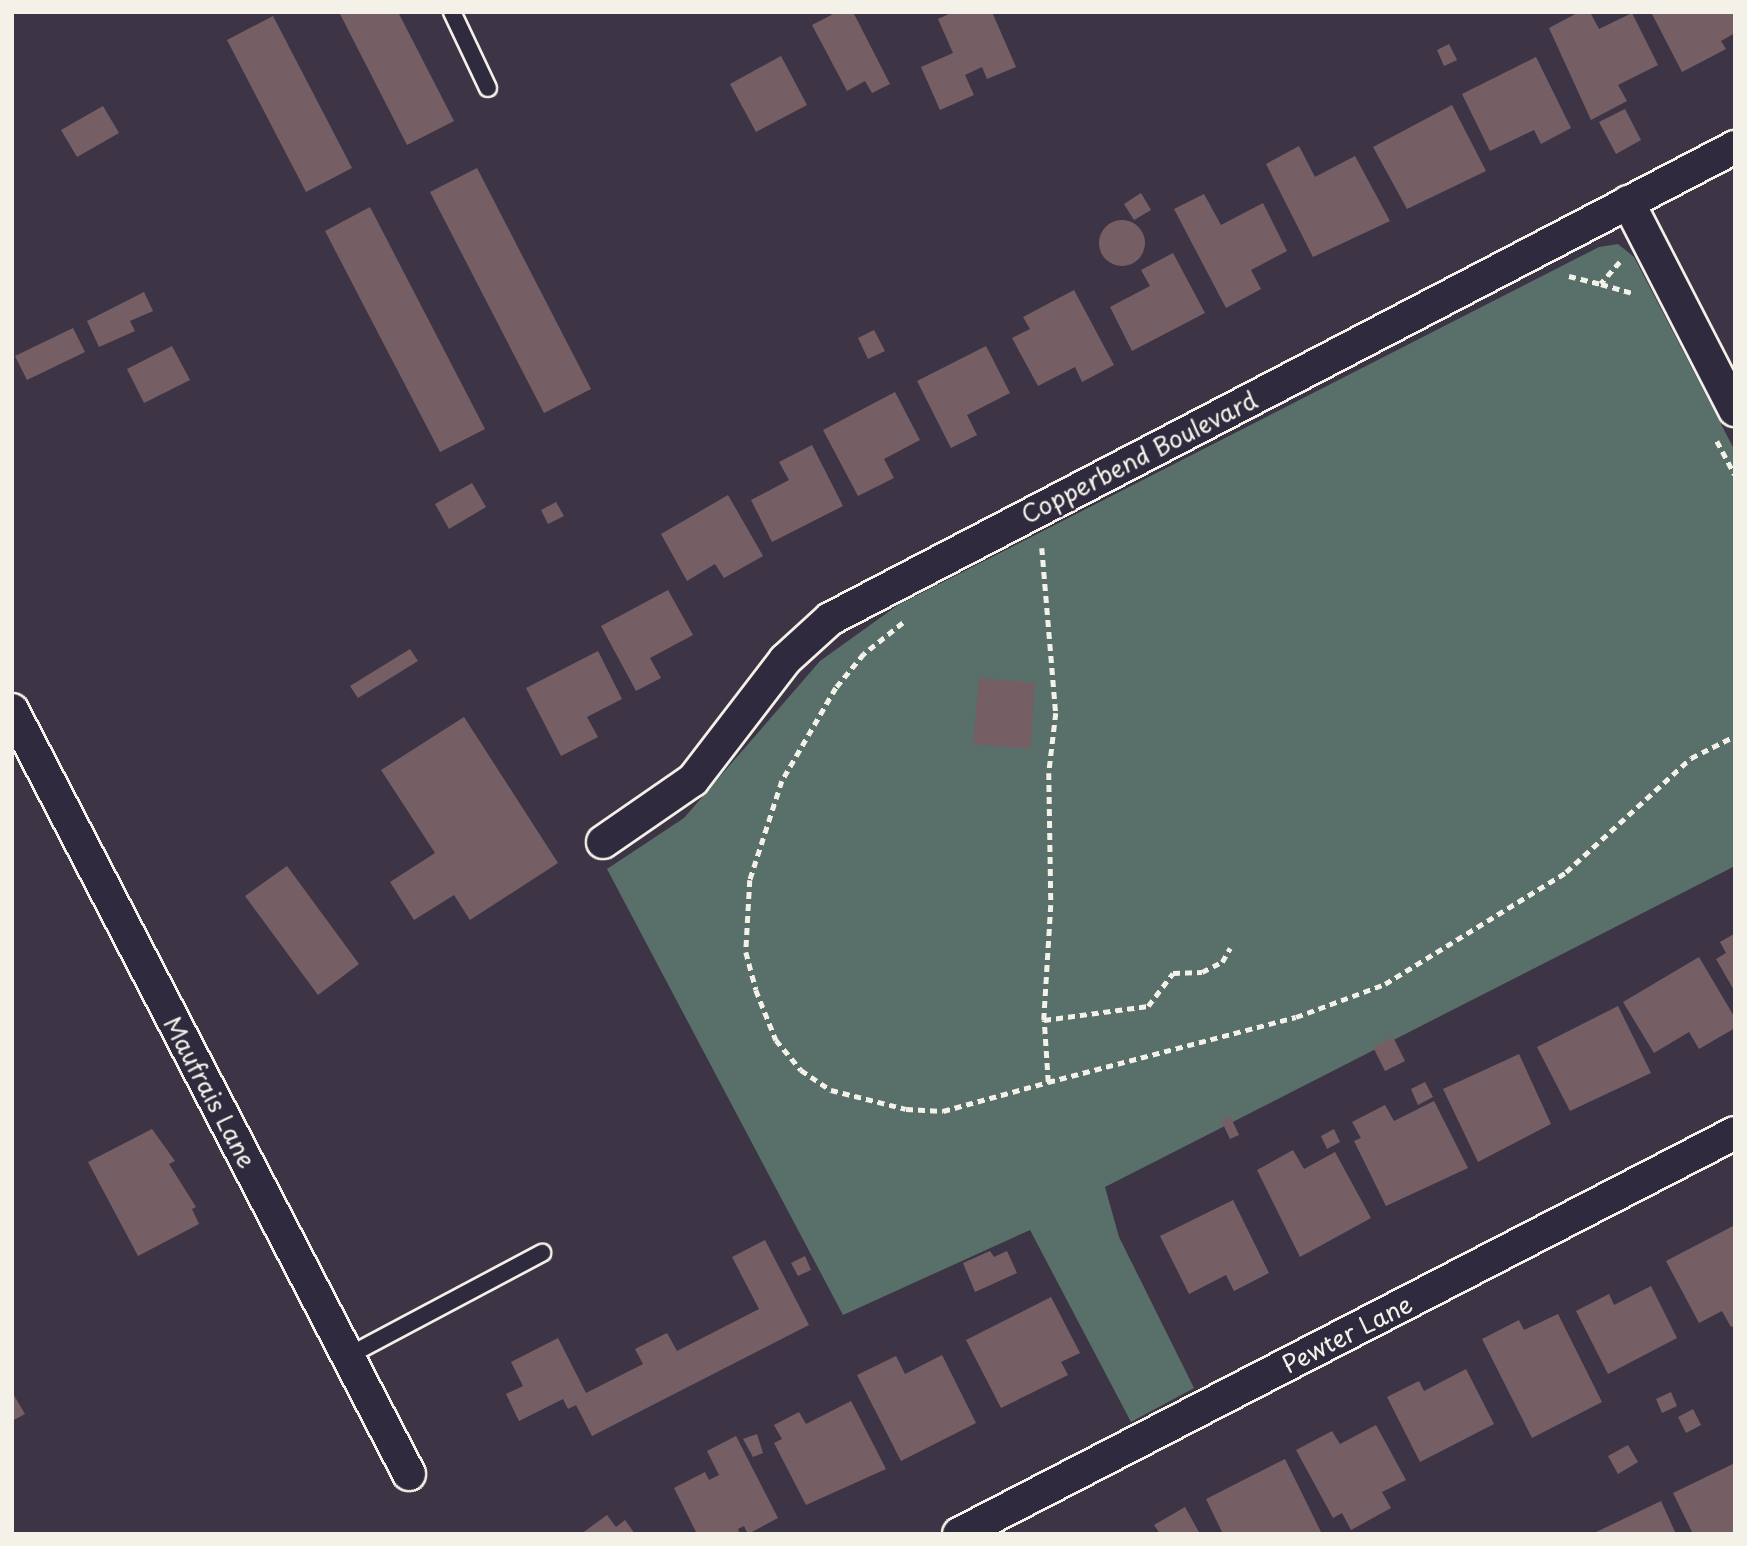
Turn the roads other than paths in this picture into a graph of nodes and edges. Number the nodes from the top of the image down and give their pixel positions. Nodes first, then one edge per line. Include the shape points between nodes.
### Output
1 (452, 12) edge
2 (488, 88) dead end
3 (1735, 147) edge
4 (1628, 202) junction
5 (1735, 410) edge
6 (12, 710) edge
7 (603, 842) dead end
8 (1735, 1133) edge
9 (542, 1253) dead end
10 (348, 1356) junction
11 (409, 1474) dead end
12 (959, 1534) edge

1 - 2 lane
3 - 4 street, Copperbend Boulevard
4 - 5 street
4 - 7 street, Copperbend Boulevard via 830,619 785,660 693,780
6 - 10 street, Maufrais Lane
8 - 12 street, Pewter Lane
9 - 10 lane
10 - 11 street, Maufrais Lane

